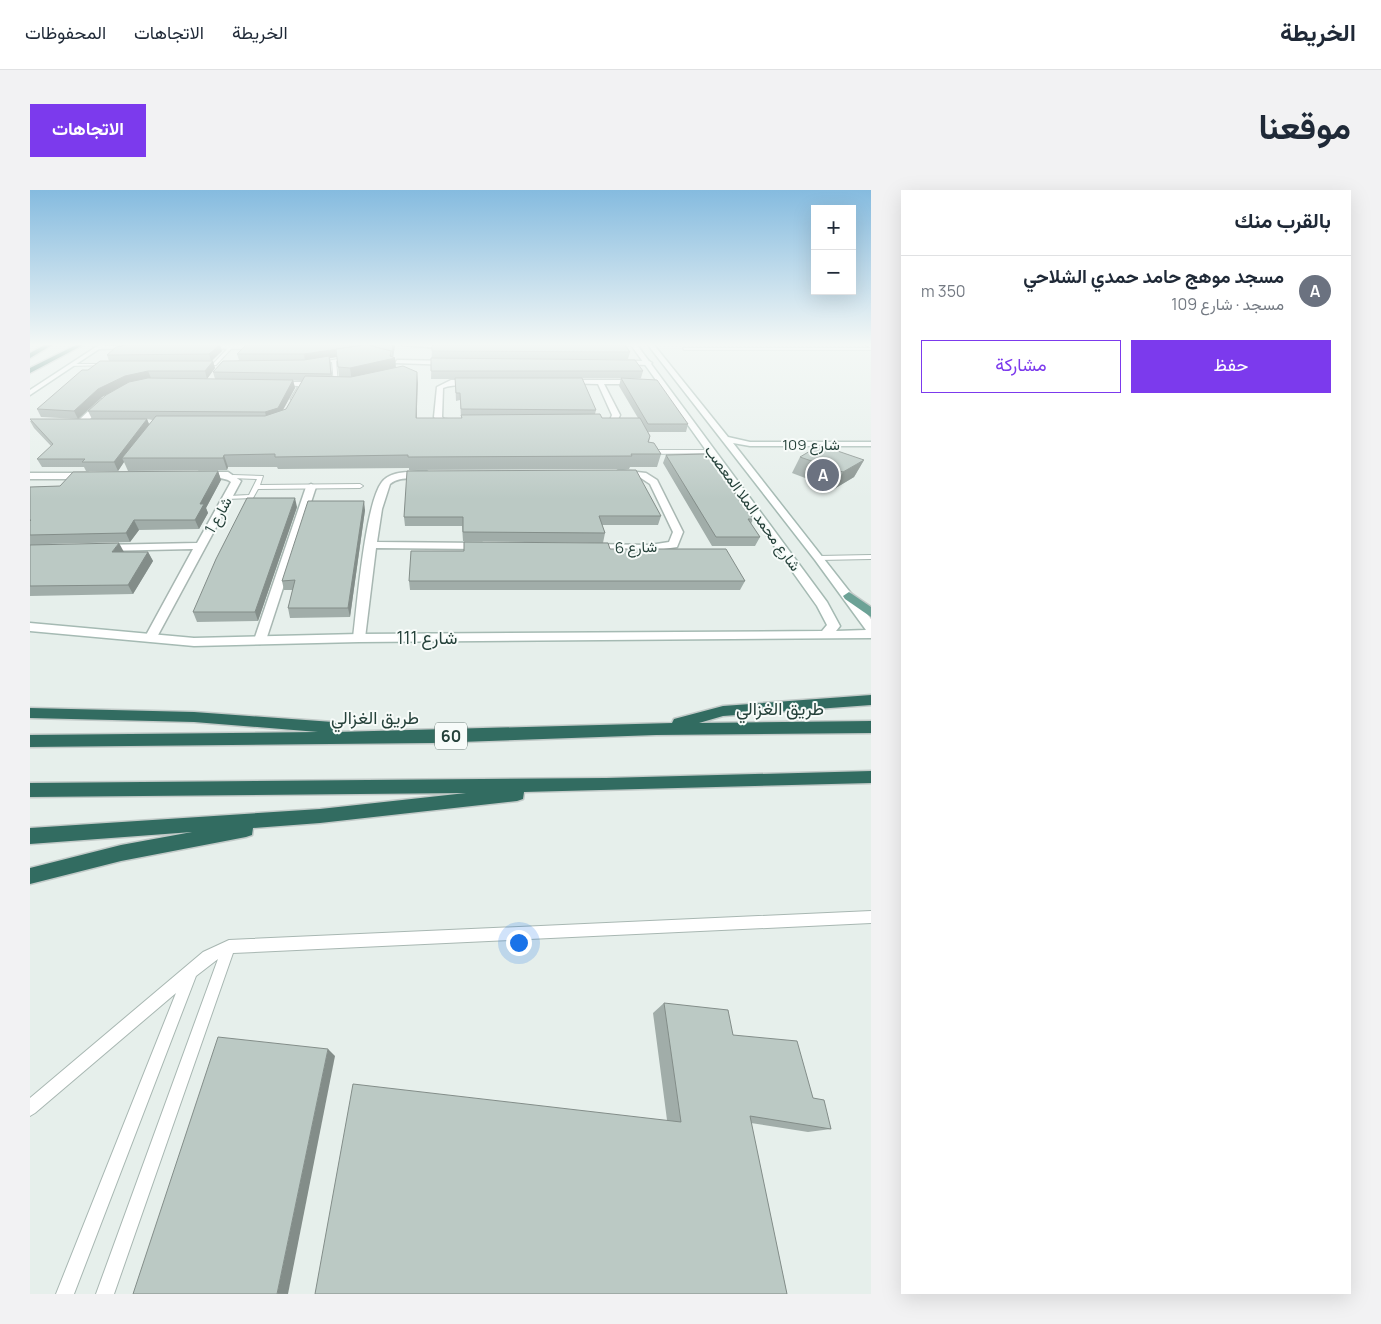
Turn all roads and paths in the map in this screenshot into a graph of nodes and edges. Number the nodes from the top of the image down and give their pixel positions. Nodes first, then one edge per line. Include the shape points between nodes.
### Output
1 (109, 396) edge
2 (297, 397) edge
3 (439, 397) edge
4 (607, 397) edge
5 (673, 397) edge
6 (692, 397) edge
7 (288, 410) edge
8 (91, 423) edge
9 (466, 423) edge
10 (588, 423) edge
11 (725, 439) junction
12 (750, 444) junction
13 (871, 444) edge
14 (734, 450) junction
15 (648, 452) edge
16 (713, 452) junction
17 (613, 473) edge
18 (435, 474) edge
19 (30, 476) edge
20 (99, 476) edge
21 (188, 476) edge
22 (233, 477) junction
23 (360, 486) dead end
24 (256, 487) junction
25 (311, 487) junction
26 (228, 498) junction
27 (372, 545) junction
28 (200, 546) junction
29 (491, 546) edge
30 (580, 547) edge
31 (87, 548) edge
32 (871, 557) edge
33 (789, 558) junction
34 (819, 558) junction
35 (848, 596) junction
36 (871, 613) edge
37 (30, 627) edge
38 (871, 629) edge
39 (826, 634) junction
40 (150, 637) junction
41 (359, 638) junction
42 (260, 640) junction
43 (871, 700) edge
44 (30, 713) edge
45 (871, 727) edge
46 (656, 729) junction
47 (432, 736) junction
48 (30, 741) edge
49 (871, 777) edge
50 (606, 785) junction
51 (30, 790) edge
52 (320, 816) junction
53 (30, 836) edge
54 (30, 876) edge
55 (871, 917) edge
56 (229, 946) junction
57 (192, 971) junction
58 (30, 1108) edge
59 (65, 1294) edge
60 (105, 1294) edge

1 - 8 street via 77,423
2 - 7 street
3 - 9 street via 438,417 442,421
4 - 10 street via 616,414 613,422
5 - 16 street, شارع محمد الملا المعصب
6 - 11 street, شارع محمد الملا المعصب
11 - 12 street, شارع 109
11 - 14 street, شارع محمد الملا المعصب
12 - 13 street, شارع 109
12 - 14 street, شارع 109
14 - 34 street, شارع محمد الملا المعصب
15 - 16 lane
16 - 33 street, شارع محمد الملا المعصب
17 - 30 street, شارع 6 via 643,475 654,482 678,532 673,544 650,548
18 - 27 street via 404,475 385,484
19 - 20 street
21 - 22 street, شارع 1
22 - 24 lane via 261,477
22 - 26 street, شارع 1 via 236,481
23 - 25 lane
24 - 25 lane
24 - 26 lane via 251,497
25 - 42 street
26 - 28 street, شارع 1
27 - 29 street
27 - 41 street
28 - 31 street, شارع 1
28 - 40 street, شارع 1
32 - 34 lane
33 - 34 street
33 - 39 street, شارع محمد الملا المعصب via 832,619 834,626
34 - 35 street, شارع محمد الملا المعصب
35 - 36 main road
35 - 38 street, شارع محمد الملا المعصب
37 - 40 street, شارع 111
38 - 39 street, شارع محمد الملا المعصب via 869,634 862,635
39 - 41 street, شارع 111
40 - 42 street, شارع 111 via 194,642
41 - 42 street, شارع 111
43 - 46 highway via 723,711
44 - 47 highway via 194,717
45 - 46 highway, طريق الغزالي / 60
46 - 47 highway, طريق الغزالي / 60
47 - 48 highway, طريق الغزالي / 60
49 - 50 highway
50 - 51 highway
50 - 52 highway
52 - 53 highway
52 - 54 highway via 121,853
55 - 56 lane
56 - 57 lane via 208,957
56 - 60 lane
57 - 58 lane
57 - 59 lane

